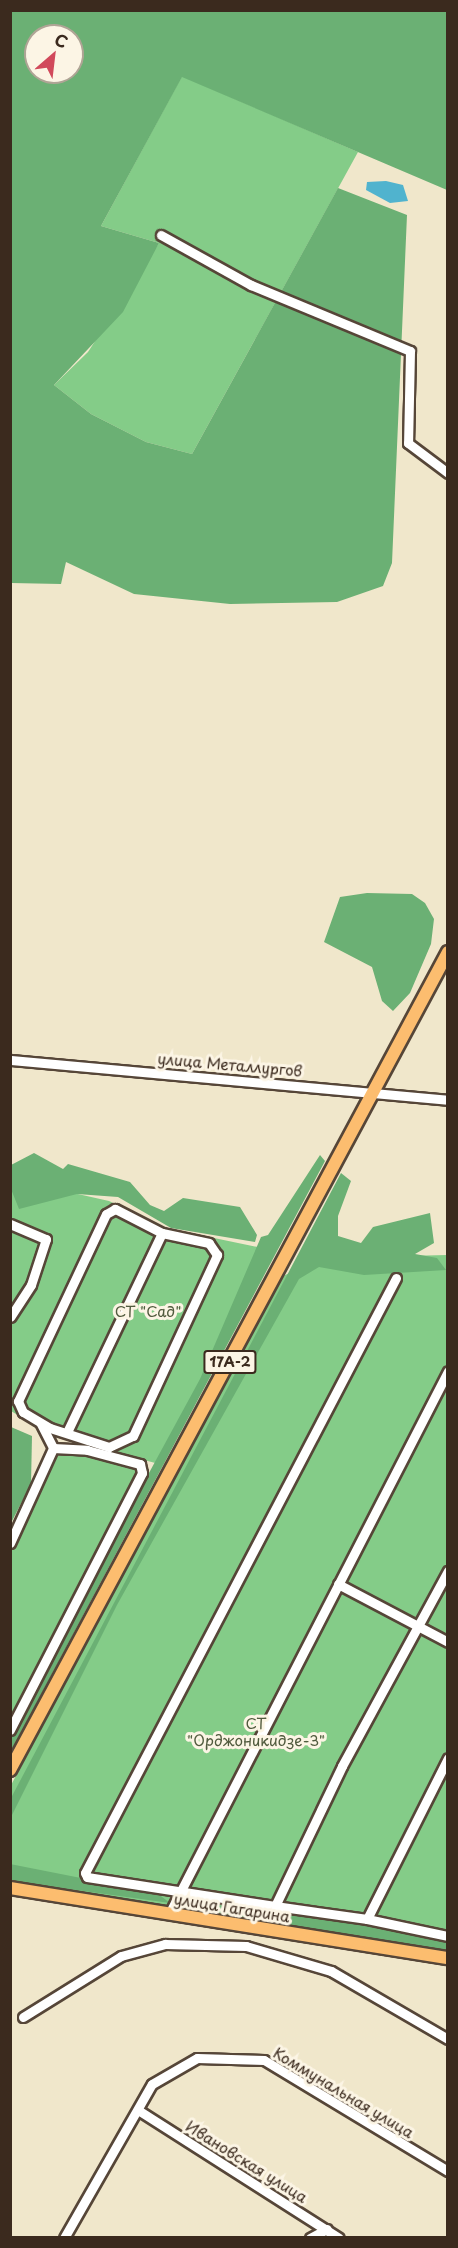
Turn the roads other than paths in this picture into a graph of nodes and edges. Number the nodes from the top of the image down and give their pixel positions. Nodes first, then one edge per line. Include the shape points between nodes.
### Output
1 (161, 235) dead end
2 (447, 473) edge
3 (447, 952) edge
4 (10, 1060) edge
5 (376, 1092) junction
6 (447, 1100) edge
7 (10, 1224) edge
8 (162, 1233) junction
9 (396, 1278) dead end
10 (10, 1317) edge
11 (447, 1371) edge
12 (41, 1424) junction
13 (68, 1430) junction
14 (53, 1448) junction
15 (10, 1543) edge
16 (447, 1570) edge
17 (338, 1584) junction
18 (418, 1627) junction
19 (447, 1642) edge
20 (10, 1730) edge
21 (447, 1758) edge
22 (10, 1770) edge
23 (10, 1888) edge
24 (179, 1892) junction
25 (275, 1906) junction
26 (170, 1912) junction
27 (367, 1919) junction
28 (447, 1936) edge
29 (447, 1958) edge
30 (23, 2017) dead end
31 (447, 2039) edge
32 (138, 2110) junction
33 (447, 2171) edge
34 (327, 2229) junction
35 (64, 2238) edge
36 (310, 2238) edge
37 (339, 2238) edge

1 - 2 street via 251,285 410,351 408,443
3 - 5 main road, 17А-2
4 - 5 street, улица Металлургов
5 - 6 street, улица Металлургов
5 - 22 main road, 17А-2
7 - 10 street via 46,1239 31,1285
8 - 12 street via 116,1209 106,1214 18,1401
8 - 13 street
8 - 13 street via 209,1243 217,1255 133,1436 109,1447
9 - 24 street via 85,1873
11 - 17 street
12 - 13 street
12 - 14 street
14 - 15 street
14 - 20 street via 76,1448 140,1464 142,1473
16 - 18 street
17 - 18 street
17 - 24 street
18 - 19 street
18 - 25 street via 342,1766
21 - 27 street
23 - 26 main road, улица Гагарина
24 - 25 street
24 - 26 street
25 - 27 street
26 - 29 main road, улица Гагарина
27 - 28 street
30 - 31 street via 121,1956 165,1944 246,1946 331,1971
32 - 33 street, Коммунальная улица via 152,2084 176,2066 197,2058 264,2060
32 - 34 street, Ивановская улица
32 - 35 street, Коммунальная улица
34 - 36 street
34 - 37 street, Ивановская улица

